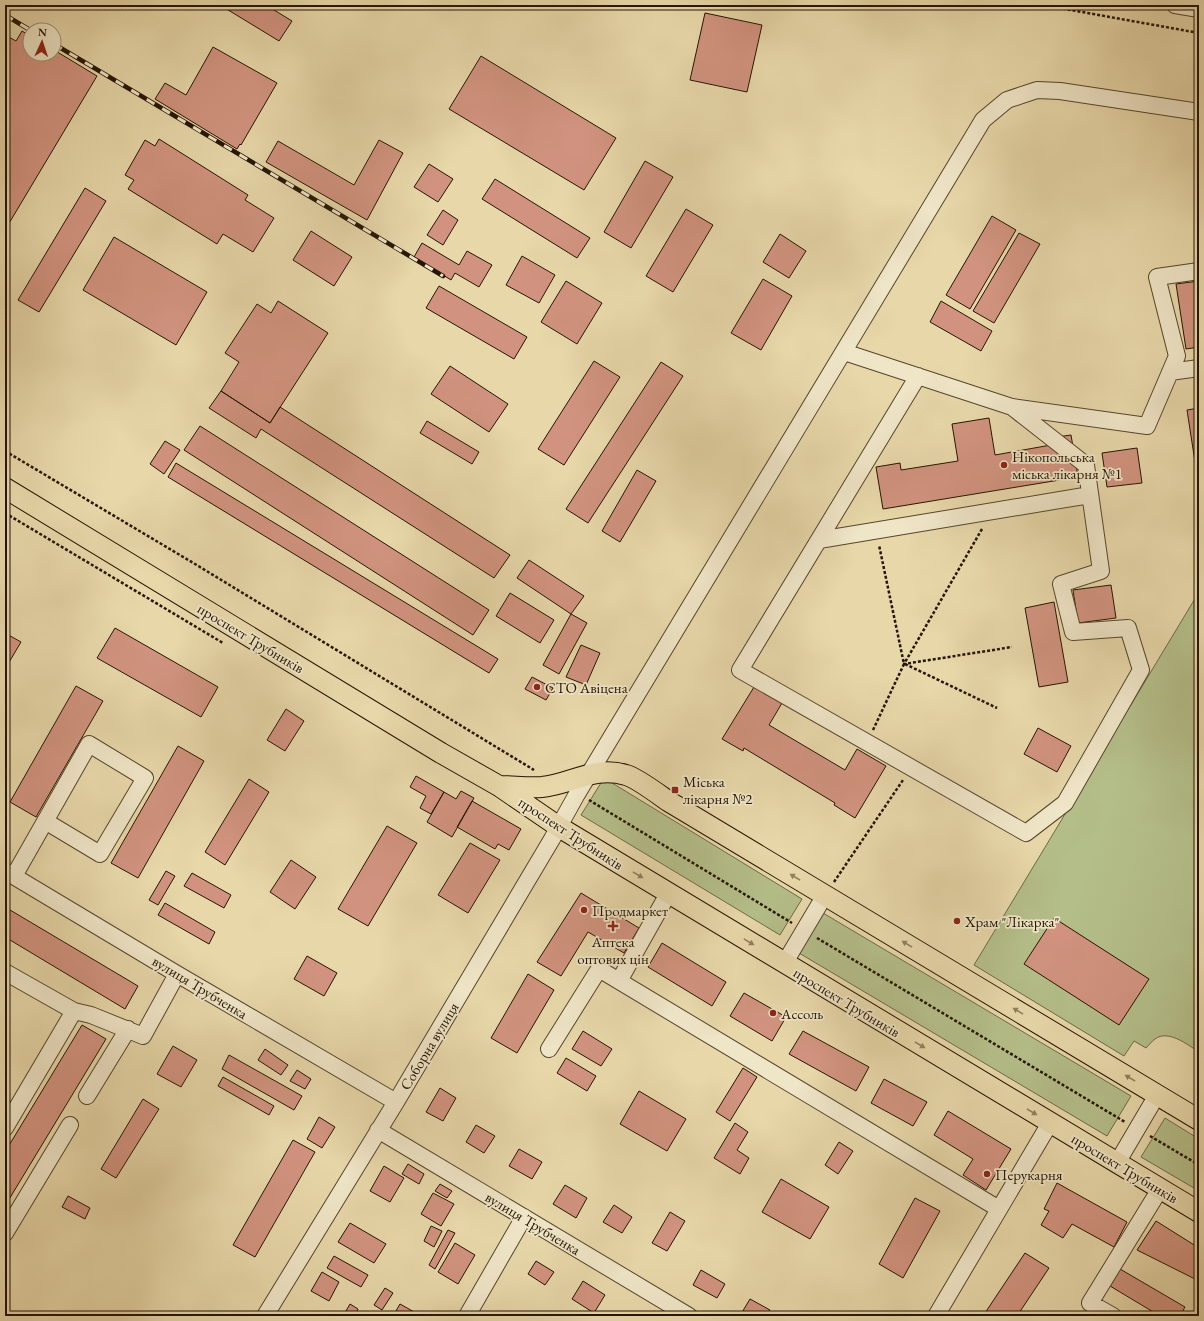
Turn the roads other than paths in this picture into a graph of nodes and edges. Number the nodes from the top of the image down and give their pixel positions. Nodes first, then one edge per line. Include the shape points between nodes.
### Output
1 (1175, 5) edge
2 (1196, 8) edge
3 (1199, 112) edge
4 (1199, 271) edge
5 (844, 352) junction
6 (1199, 368) edge
7 (1170, 372) junction
8 (918, 376) junction
9 (1012, 406) junction
10 (5, 488) edge
11 (1090, 495) junction
12 (819, 540) junction
13 (590, 773) junction
14 (499, 786) junction
15 (45, 820) junction
16 (559, 827) junction
17 (9, 873) edge
18 (668, 894) junction
19 (825, 896) junction
20 (784, 964) junction
21 (5, 972) edge
22 (178, 974) junction
23 (619, 981) junction
24 (74, 1011) junction
25 (128, 1029) junction
26 (548, 1048) dead end
27 (1157, 1095) junction
28 (87, 1096) dead end
29 (396, 1102) junction
30 (1199, 1120) edge
31 (1050, 1123) junction
32 (70, 1125) dead end
33 (6, 1126) edge
34 (378, 1130) junction
35 (1117, 1163) junction
36 (1160, 1189) junction
37 (999, 1209) junction
38 (1199, 1212) edge
39 (524, 1217) junction
40 (5, 1233) edge
41 (265, 1316) edge
42 (467, 1316) edge
43 (689, 1316) edge
44 (936, 1316) edge
45 (1113, 1316) edge

1 - 2 street
3 - 5 street, Соборна вулиця via 1060,91 1037,90 1007,100 983,120
4 - 7 street via 1157,277 1177,356
5 - 8 street
5 - 13 street, Соборна вулиця
6 - 7 street
7 - 9 street via 1147,426
8 - 9 street
8 - 12 street
9 - 11 street via 1086,465
10 - 14 main road, проспект Трубників via 427,745
11 - 12 street
11 - 12 street via 1101,570 1062,584 1073,632 1128,628 1141,670 1065,803 1026,833 740,670
13 - 14 main road, проспект Трубників via 543,787
13 - 16 street, Соборна вулиця
19 -> 13 main road, проспект Трубників via 628,775 611,771
14 - 16 main road, проспект Трубників
15 - 15 street via 89,744 145,778 100,854
15 - 17 street
16 -> 18 main road, проспект Трубників
16 - 29 street, Соборна вулиця
17 - 22 street, вулиця Трубченка
18 -> 20 main road, проспект Трубників
18 - 23 street
19 - 20 street
27 -> 19 main road, проспект Трубників
20 -> 31 main road, проспект Трубників
21 - 24 street
22 - 25 street via 143,1036
22 - 29 street, вулиця Трубченка
23 - 26 street via 599,969
23 - 37 street
24 - 25 street
24 - 33 street
25 - 28 street
27 - 30 main road, проспект Трубників
27 - 35 street
29 - 34 street, Соборна вулиця
31 - 35 main road, проспект Трубників
31 - 37 street
32 - 40 street
34 - 39 street, вулиця Трубченка
34 - 41 street, Соборна вулиця
35 - 36 main road, проспект Трубників
36 - 38 main road, проспект Трубників
36 - 45 street via 1090,1303
37 - 44 street
39 - 42 street
39 - 43 street, вулиця Трубченка

